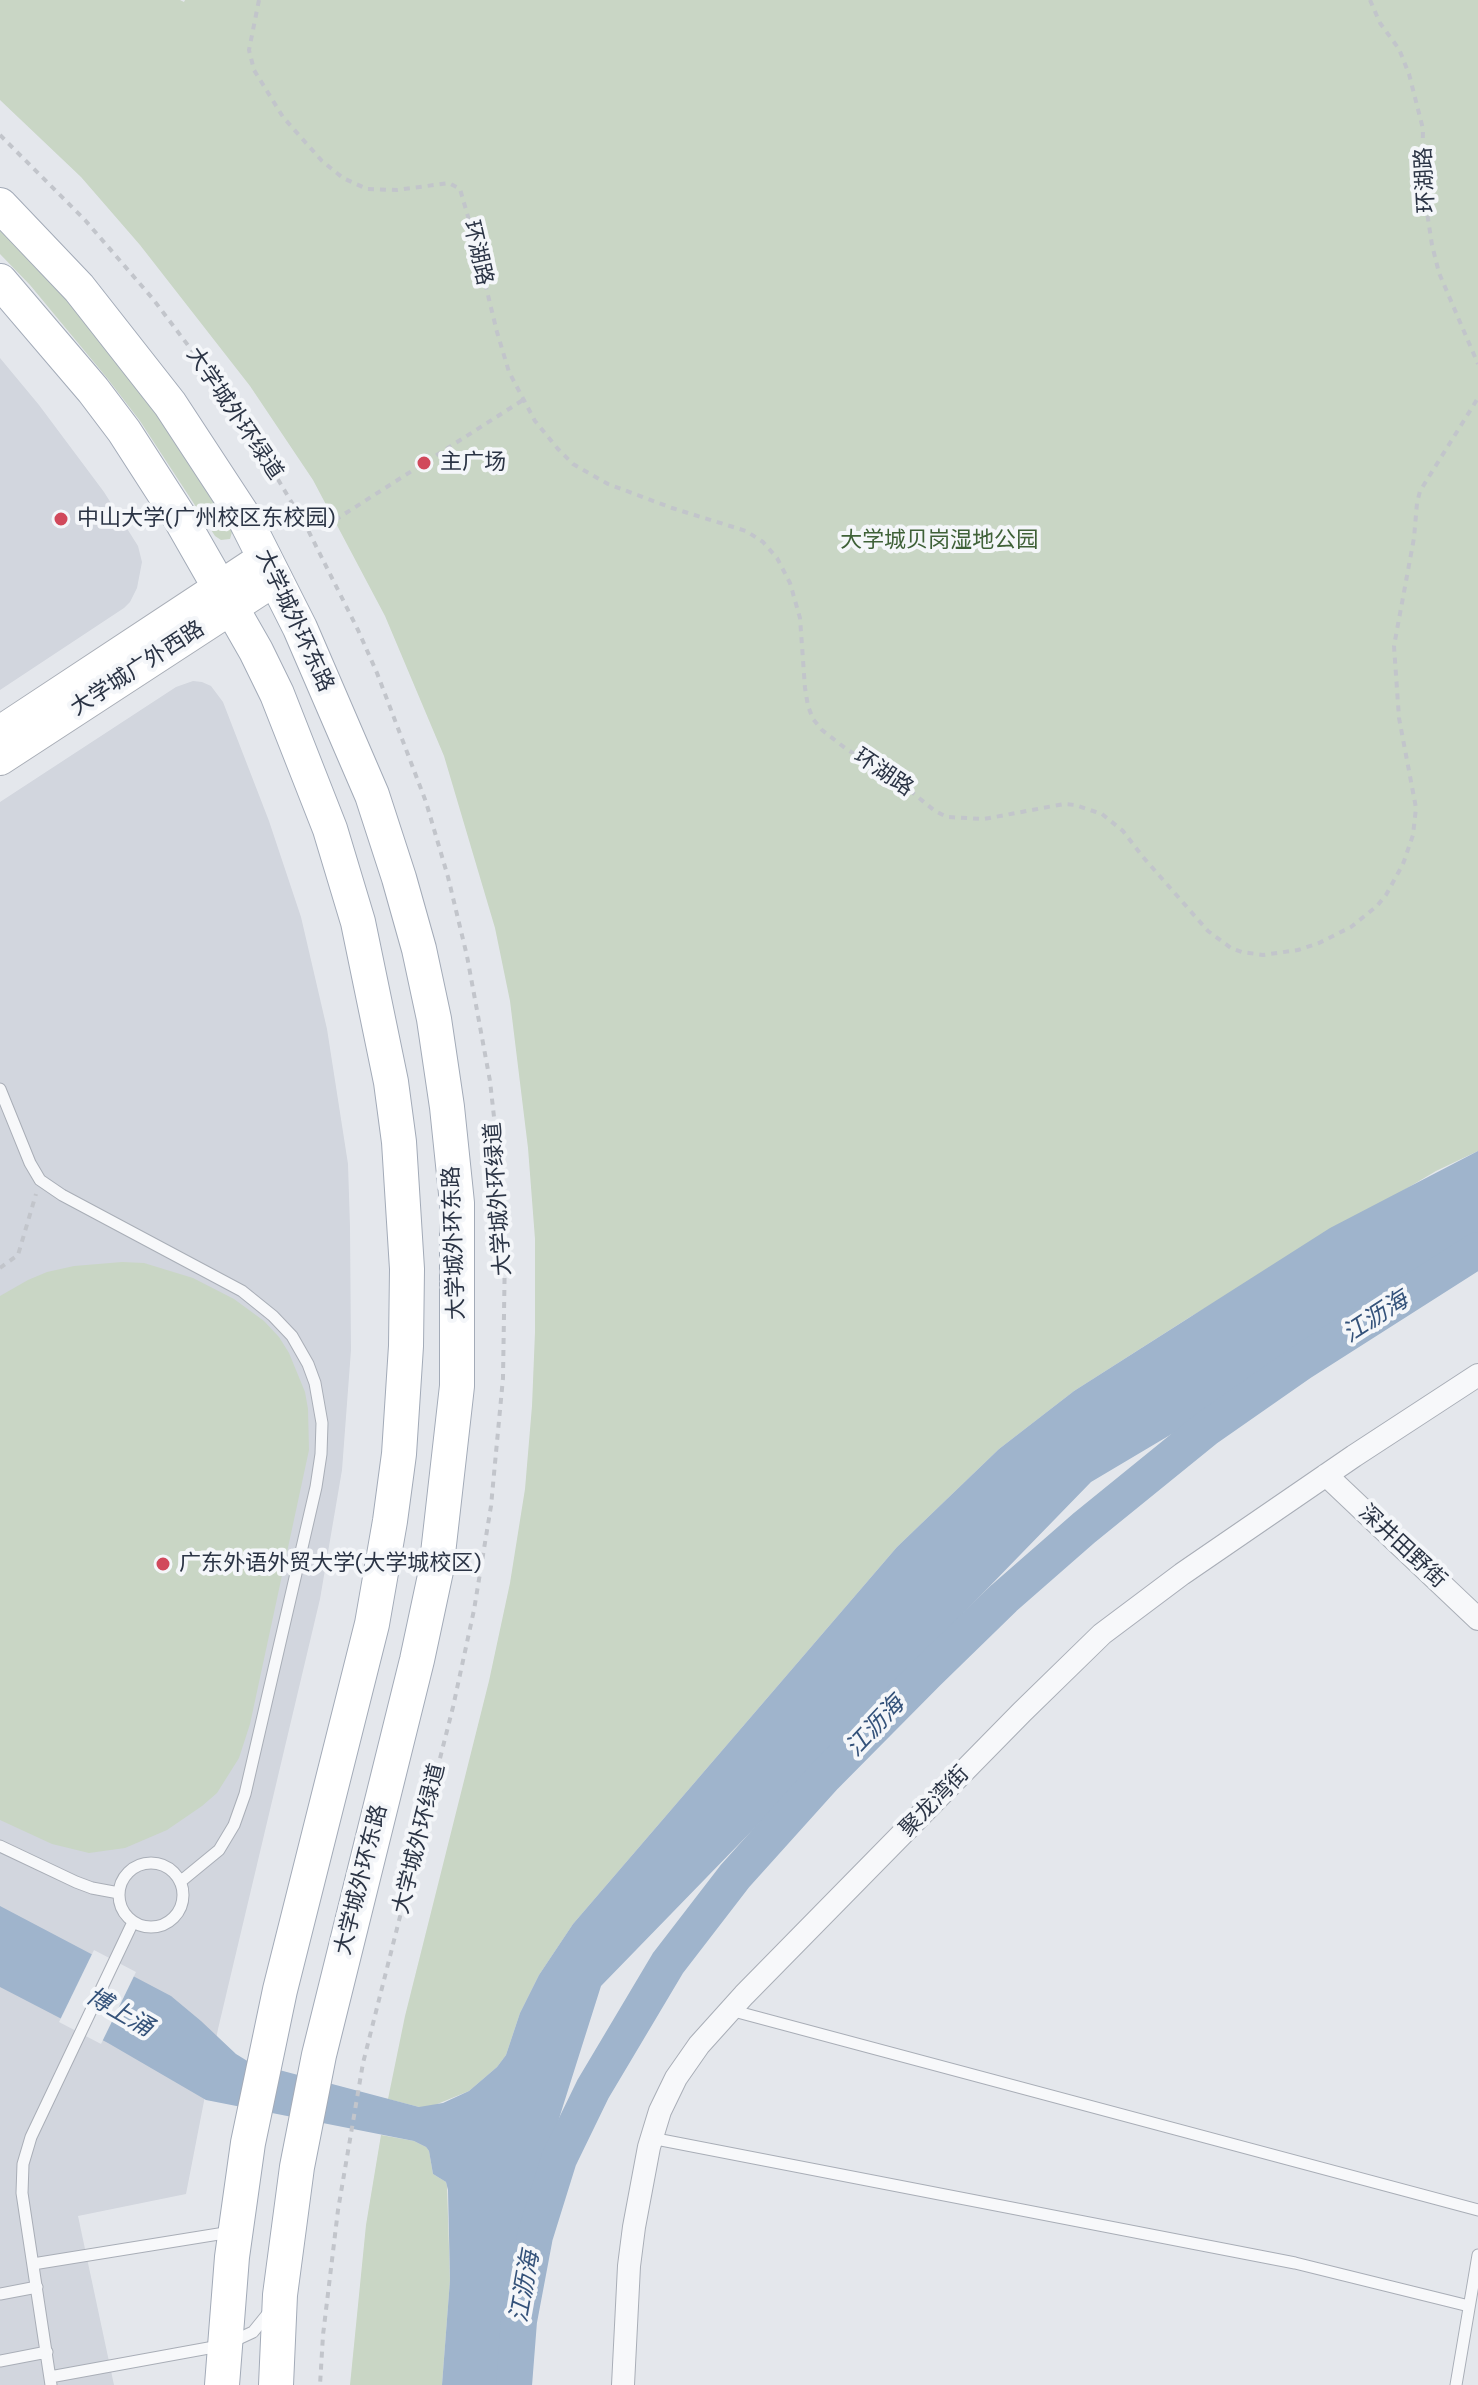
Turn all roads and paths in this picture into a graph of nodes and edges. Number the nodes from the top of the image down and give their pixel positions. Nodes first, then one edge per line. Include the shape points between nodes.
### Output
1 (259, 0) edge
2 (1370, 0) edge
3 (0, 135) edge
4 (0, 205) edge
5 (0, 281) edge
6 (1478, 364) edge
7 (1478, 398) edge
8 (523, 400) junction
9 (335, 520) dead end
10 (270, 568) junction
11 (226, 597) junction
12 (0, 732) edge
13 (0, 759) edge
14 (0, 1089) edge
15 (40, 1180) junction
16 (0, 1268) edge
17 (1478, 1375) edge
18 (1326, 1475) junction
19 (1478, 1619) edge
20 (0, 1846) edge
21 (180, 1882) junction
22 (119, 1893) junction
23 (133, 1922) junction
24 (730, 2010) junction
25 (651, 2138) junction
26 (1478, 2210) edge
27 (235, 2239) junction
28 (285, 2249) junction
29 (1478, 2255) edge
30 (33, 2264) junction
31 (37, 2287) junction
32 (0, 2294) edge
33 (280, 2295) junction
34 (1469, 2306) junction
35 (225, 2345) junction
36 (47, 2352) junction
37 (0, 2361) edge
38 (51, 2381) edge
39 (222, 2385) edge
40 (276, 2385) edge
41 (320, 2385) edge
42 (623, 2385) edge
43 (1456, 2385) edge

1 - 8 path, 环湖路 via 249,50 254,70 283,117 322,161 367,189 449,183 460,189 497,332
2 - 6 path, 环湖路 via 1409,74 1423,129 1422,179 1432,245
3 - 41 path, 大学城外环绿道 via 74,208 153,299 236,412 308,530 377,673 426,802 461,930 490,1081 505,1249 503,1378 493,1491 453,1707 363,2063 335,2237
4 - 10 main road, 大学城外环东路 via 79,288 170,404
5 - 11 main road via 124,431
7 - 8 path, 环湖路 via 1420,491 1394,646 1401,730 1416,808 1403,864 1377,906 1351,927 1298,950 1263,955 1231,948 1208,931 1123,831 1102,814 1064,804 984,819 947,817 833,739 808,706 796,599 771,549 737,526 672,508 590,475 558,449
8 - 9 path
10 - 11 main road, 大学城广外西路
10 - 28 main road, 大学城外环东路 via 372,795 419,949 447,1107 457,1203 458,1295 457,1386 436,1571 319,2055
11 - 12 main road, 大学城广外西路
11 - 13 main road, 大学城广外西路
11 - 27 main road via 277,694 313,781 358,922 391,1082 407,1269 401,1440 381,1580 268,2042
14 - 15 lane
15 - 16 path via 18,1255
15 - 21 lane via 242,1291 292,1336 315,1383 322,1423 316,1487 245,1794 219,1850
17 - 18 street, 聚龙湾街
18 - 19 street, 深井田野街
18 - 24 street, 聚龙湾街 via 1102,1634
20 - 22 lane via 84,1885
21 - 22 lane via 164,1866 149,1863 128,1873
21 - 23 lane via 182,1904 169,1922 155,1927
22 - 23 lane via 124,1913
23 - 30 lane via 23,2164
24 - 25 street, 聚龙湾街 via 676,2078
24 - 26 lane
25 - 34 lane via 1295,2263
25 - 42 street, 聚龙湾街 via 629,2266
27 - 28 main road via 246,2251
27 - 30 lane
27 - 35 main road
28 - 33 main road, 大学城外环东路
29 - 34 lane
30 - 31 lane
31 - 32 lane
31 - 36 lane
33 - 35 lane via 253,2332
33 - 40 main road, 大学城外环东路
34 - 43 lane
35 - 38 lane
35 - 39 main road
36 - 37 lane
36 - 38 lane

